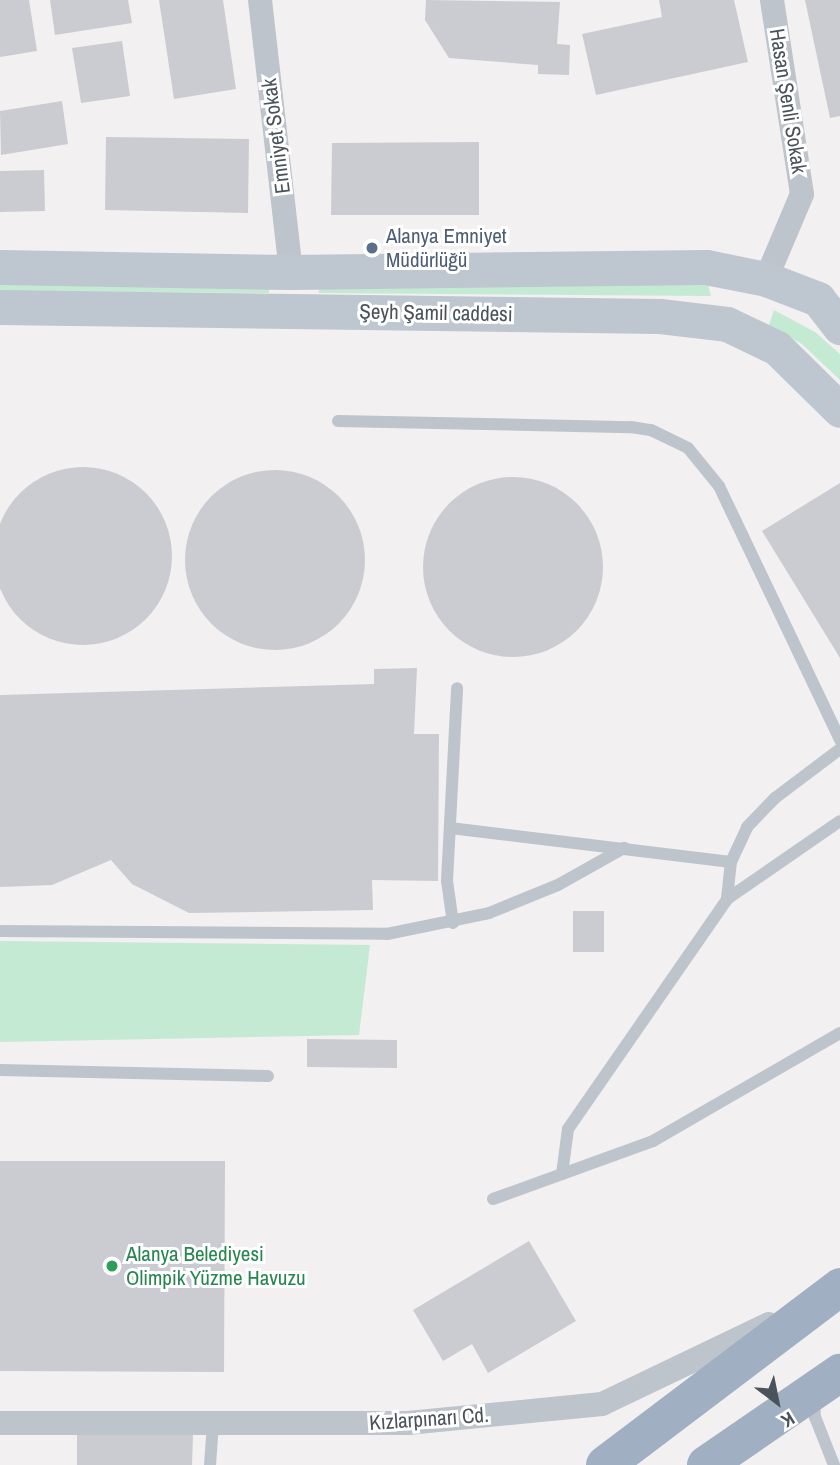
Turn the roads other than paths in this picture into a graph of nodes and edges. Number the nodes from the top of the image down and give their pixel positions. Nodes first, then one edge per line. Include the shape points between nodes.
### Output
1 (260, 0) edge
2 (772, 0) edge
3 (0, 267) edge
4 (291, 272) junction
5 (766, 279) junction
6 (0, 307) edge
7 (294, 311) junction
8 (727, 324) junction
9 (840, 327) edge
10 (840, 410) edge
11 (338, 421) dead end
12 (457, 688) dead end
13 (840, 740) edge
14 (840, 749) edge
15 (840, 821) edge
16 (450, 828) junction
17 (624, 848) junction
18 (731, 862) junction
19 (727, 900) junction
20 (453, 923) junction
21 (0, 931) edge
22 (840, 1033) edge
23 (0, 1070) edge
24 (268, 1076) dead end
25 (562, 1174) junction
26 (493, 1199) dead end
27 (837, 1290) edge
28 (827, 1381) edge
29 (0, 1423) edge
30 (214, 1423) junction
31 (210, 1465) edge
32 (605, 1465) edge
33 (706, 1465) edge
34 (834, 1465) edge

1 - 4 street, Emniyet Sokak
2 - 5 street, Hasan Şenli Sokak via 802,194
3 - 4 main road, Şeyh Şamil caddesi
4 - 5 main road, Şeyh Şamil caddesi via 706,267
4 - 7 main road
5 - 8 main road
5 - 9 main road, Şeyh Şamil caddesi via 818,299
6 - 7 main road, Şeyh Şamil caddesi
7 - 8 main road, Şeyh Şamil caddesi via 660,316
8 - 10 main road, Şeyh Şamil caddesi via 777,348
11 - 13 lane via 631,427 651,430 688,448 719,486
12 - 16 lane
14 - 18 lane via 760,811
15 - 19 lane
16 - 17 lane
16 - 20 lane via 447,881
17 - 18 lane
17 - 20 lane via 524,900
18 - 19 lane
19 - 25 lane via 568,1129
20 - 21 lane via 354,937
22 - 25 lane via 653,1141
23 - 24 lane
25 - 26 lane
27 - 30 street, Kızlarpınarı Cd. via 602,1404 408,1423
27 - 32 highway
28 - 33 highway
28 - 34 lane via 815,1417
29 - 30 street, Kızlarpınarı Cd.
30 - 31 lane

